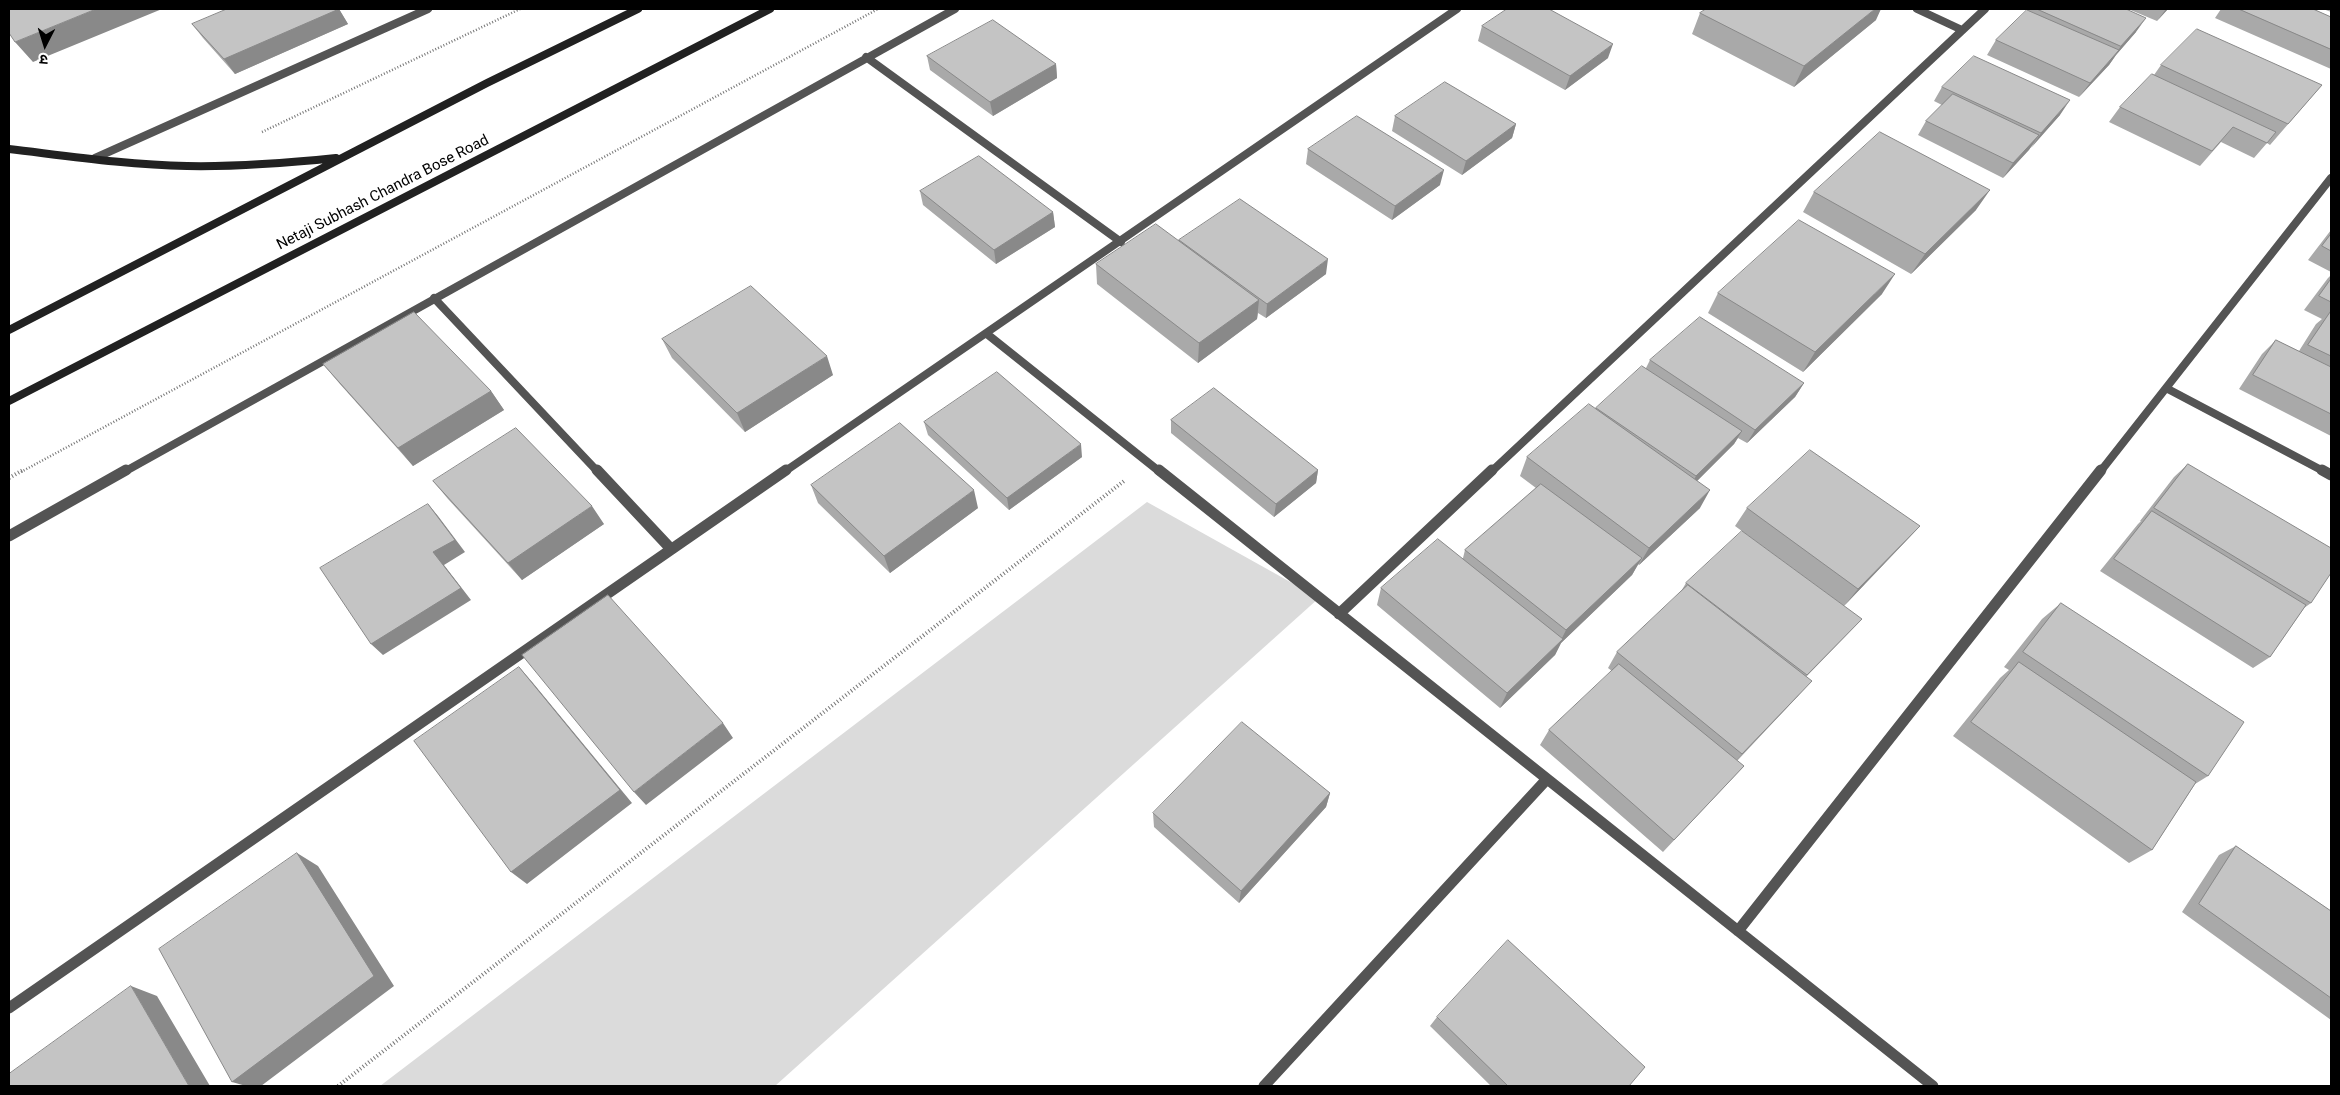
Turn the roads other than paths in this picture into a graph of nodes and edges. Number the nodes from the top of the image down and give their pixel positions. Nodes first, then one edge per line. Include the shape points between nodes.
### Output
1 (402, 9) edge
2 (428, 9) edge
3 (638, 9) edge
4 (770, 9) edge
5 (955, 9) edge
6 (1457, 9) edge
7 (1917, 9) edge
8 (1985, 9) edge
9 (411, 17) junction
10 (1962, 30) junction
11 (866, 57) junction
12 (9, 142) edge
13 (12, 150) edge
14 (344, 157) junction
15 (95, 158) junction
16 (2331, 178) edge
17 (1121, 242) junction
18 (434, 298) junction
19 (9, 330) edge
20 (987, 334) junction
21 (2166, 388) junction
22 (9, 401) edge
23 (2331, 475) edge
24 (9, 536) edge
25 (671, 549) junction
26 (1339, 614) junction
27 (1547, 779) junction
28 (1738, 931) junction
29 (9, 1008) edge
30 (1264, 1086) edge
31 (1933, 1086) edge

1 - 9 street
2 - 9 street
3 - 14 main road
4 - 22 main road, Netaji Subhash Chandra Bose Road
5 - 11 street
6 - 17 street
7 - 10 street
8 - 10 street
9 - 15 street
10 - 26 street
11 - 17 street
11 - 18 street
12 - 13 street
13 - 15 main road
14 - 15 main road via 224,166
14 - 19 main road
16 - 21 street
17 - 20 street
18 - 24 street
18 - 25 street
20 - 25 street
20 - 26 street
21 - 23 street
21 - 28 street
25 - 29 street
26 - 27 street
27 - 28 street
27 - 30 street
28 - 31 street

